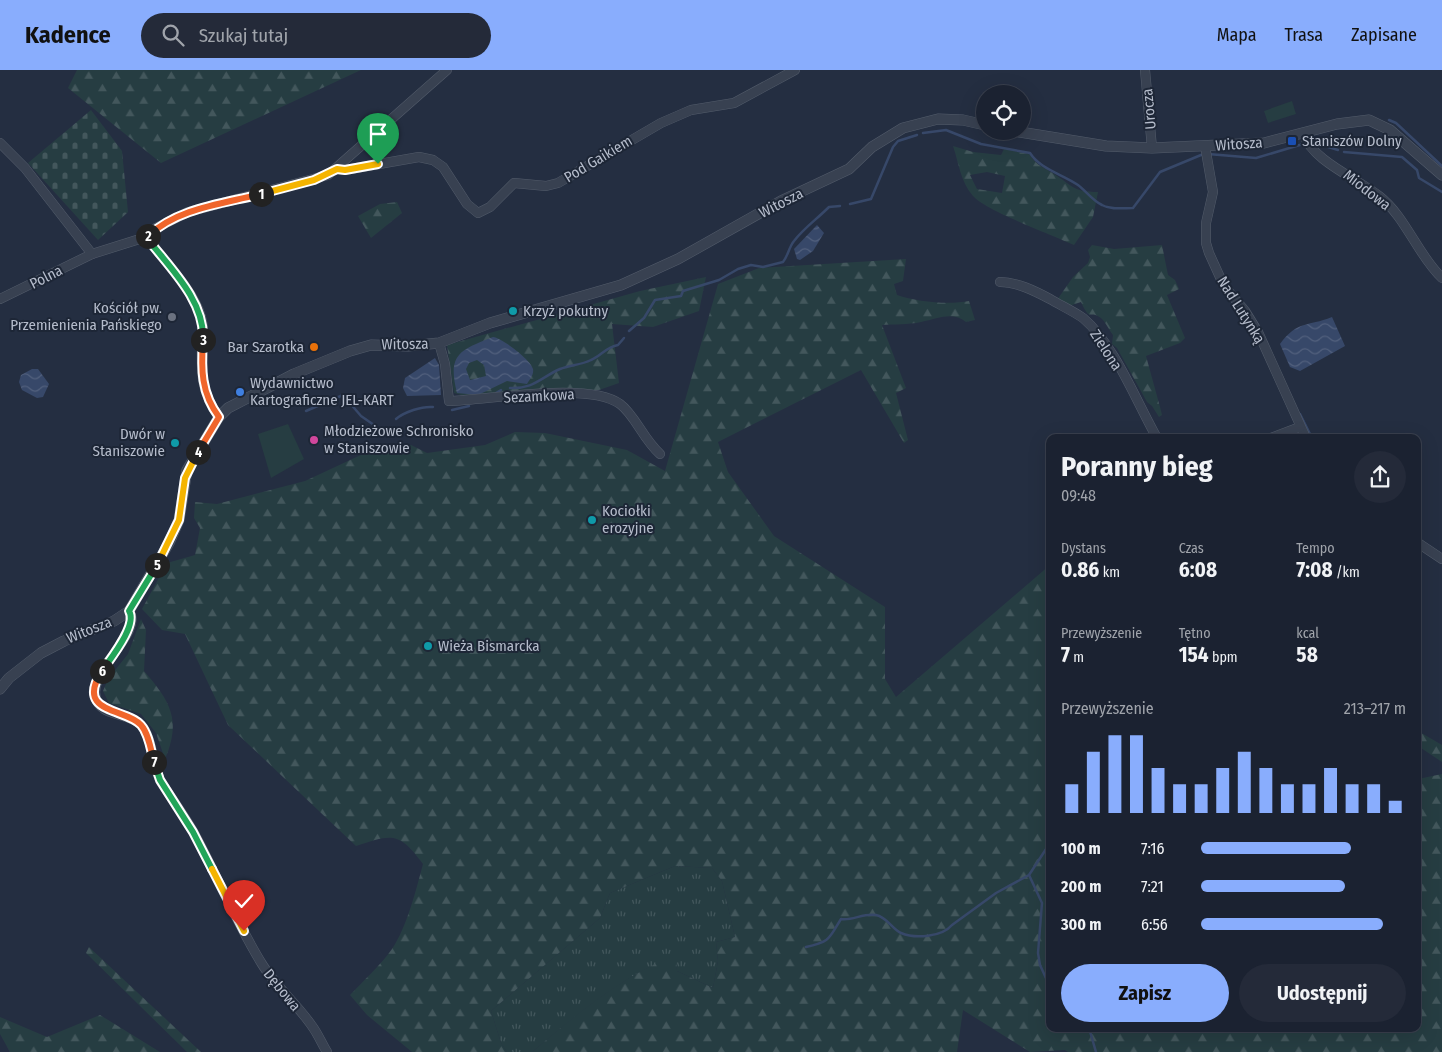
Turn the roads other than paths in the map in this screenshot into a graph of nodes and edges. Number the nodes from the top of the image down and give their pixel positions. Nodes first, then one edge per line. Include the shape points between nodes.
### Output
1 (447, 70) edge
2 (794, 70) edge
3 (1145, 70) edge
4 (781, 74) edge
5 (976, 124) edge
6 (1031, 134) edge
7 (1304, 134) junction
8 (0, 143) edge
9 (1205, 146) junction
10 (1152, 148) junction
11 (337, 169) junction
12 (1442, 176) edge
13 (146, 237) junction
14 (92, 254) junction
15 (1442, 278) edge
16 (1000, 282) dead end
17 (0, 299) edge
18 (439, 343) junction
19 (219, 417) junction
20 (1300, 427) junction
21 (1155, 434) edge
22 (1282, 434) edge
23 (1304, 434) edge
24 (660, 454) dead end
25 (1421, 545) edge
26 (1442, 559) edge
27 (129, 611) junction
28 (0, 689) edge
29 (327, 1052) edge

1 - 11 street
2 - 4 street, Pod Gaikiem
3 - 10 street, Urocza
4 - 11 street, Pod Gaikiem via 734,103 691,110 660,123 558,183 546,186 514,183 490,208 478,213 467,204 443,167 433,160 419,157
5 - 18 street, Witosza via 938,119 903,128 872,147 849,169 622,285 490,324
6 - 10 street, Witosza via 1106,146
7 - 9 street, Witosza via 1264,143
7 - 12 street, Witosza via 1337,124 1369,120 1384,125
7 - 15 street, Miodowa via 1306,142 1317,154 1390,205
8 - 14 street via 25,168
9 - 10 street, Witosza
9 - 20 street, Nad Lutynką via 1213,192 1206,229 1209,253 1224,286 1258,332
11 - 13 street, Polna via 314,180 188,212 156,228
13 - 14 street, Polna
13 - 19 street via 189,292 201,315 204,330 202,380 208,403
14 - 17 street, Polna
16 - 21 street, Zielona via 1036,292 1090,325 1109,348
18 - 19 street, Witosza via 371,345 350,351 286,377 228,408
18 - 24 street, Sezamkowa via 449,401 526,394 588,393 618,402
19 - 27 street, Witosza via 187,470 179,520 169,543
20 - 22 street
20 - 23 street, Nad Lutynką
25 - 26 street
27 - 28 street, Witosza via 114,622 64,640 41,653
27 - 29 street, Dębowa via 131,622 123,640 98,679 98,703 142,725 160,780 193,832 263,966 313,1026

